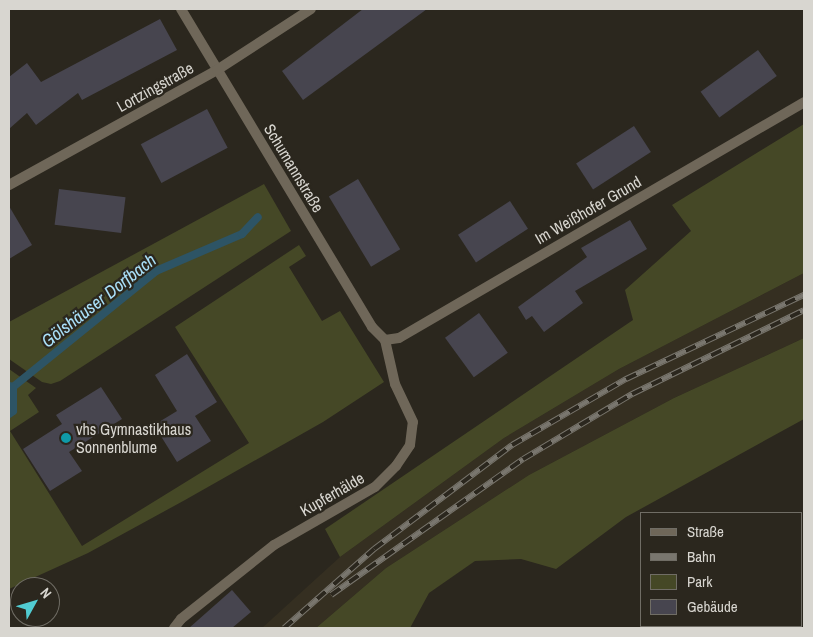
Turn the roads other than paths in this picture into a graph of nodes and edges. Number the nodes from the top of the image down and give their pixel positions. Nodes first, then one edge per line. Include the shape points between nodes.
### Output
1 (181, 9) edge
2 (311, 9) edge
3 (217, 70) junction
4 (804, 102) edge
5 (9, 185) edge
6 (385, 340) junction
7 (174, 628) edge

1 - 3 street, Schumannstraße
2 - 3 street, Lortzingstraße
3 - 5 street, Lortzingstraße
3 - 6 street, Schumannstraße via 372,327
4 - 6 street, Im Weißhofer Grund via 399,338
6 - 7 street, Kupferhälde via 395,384 413,422 410,445 396,466 375,487 274,546 181,619

